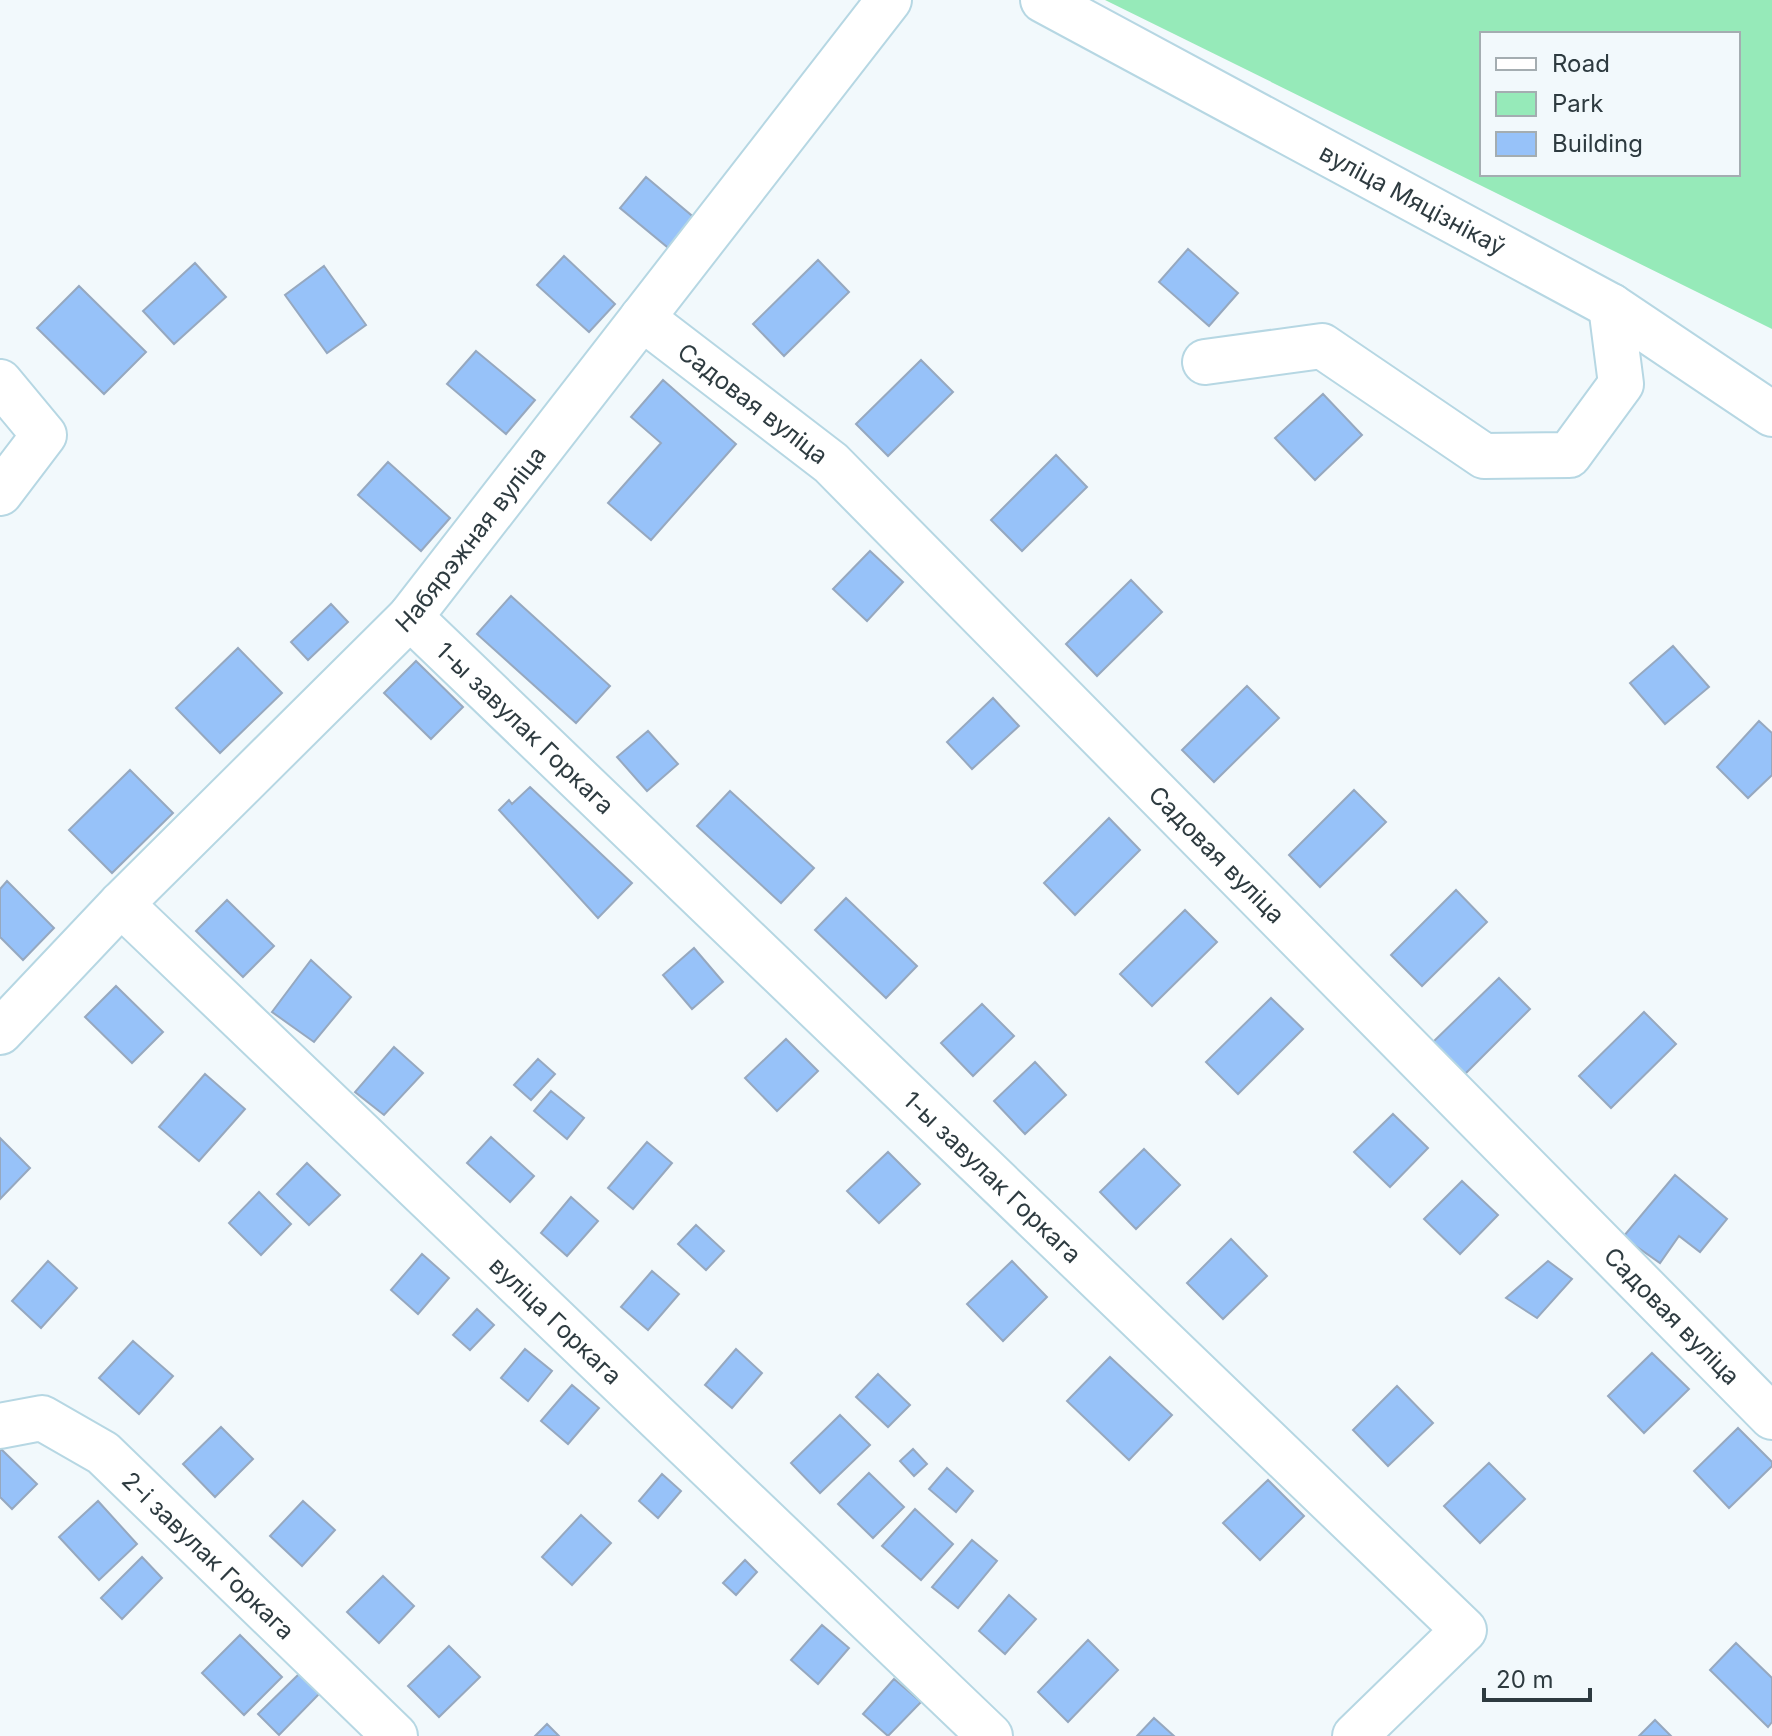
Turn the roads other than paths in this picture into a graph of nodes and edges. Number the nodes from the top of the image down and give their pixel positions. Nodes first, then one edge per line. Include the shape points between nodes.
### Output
1 (889, 0) edge
2 (1043, 0) edge
3 (1611, 306) junction
4 (642, 318) junction
5 (1205, 362) dead end
6 (0, 382) edge
7 (1772, 414) edge
8 (0, 493) edge
9 (410, 617) junction
10 (121, 904) junction
11 (0, 1032) edge
12 (1772, 1417) edge
13 (0, 1426) edge
14 (395, 1736) edge
15 (990, 1736) edge
16 (1355, 1736) edge

1 - 4 street, Набярэжная вуліца
2 - 3 street, вуліца Мяцізнікаў
3 - 5 street via 1621,384 1569,455 1484,456 1322,346
3 - 7 street, вуліца Мяцізнікаў
4 - 9 street, Набярэжная вуліца
4 - 12 street, Садовая вуліца via 831,463
6 - 8 street via 44,435
9 - 10 street, Набярэжная вуліца
9 - 16 street, 1-ы завулак Горкага via 1464,1630
10 - 11 street, Набярэжная вуліца
10 - 15 street, вуліца Горкага
13 - 14 street, 2-і завулак Горкага via 42,1418 103,1453

